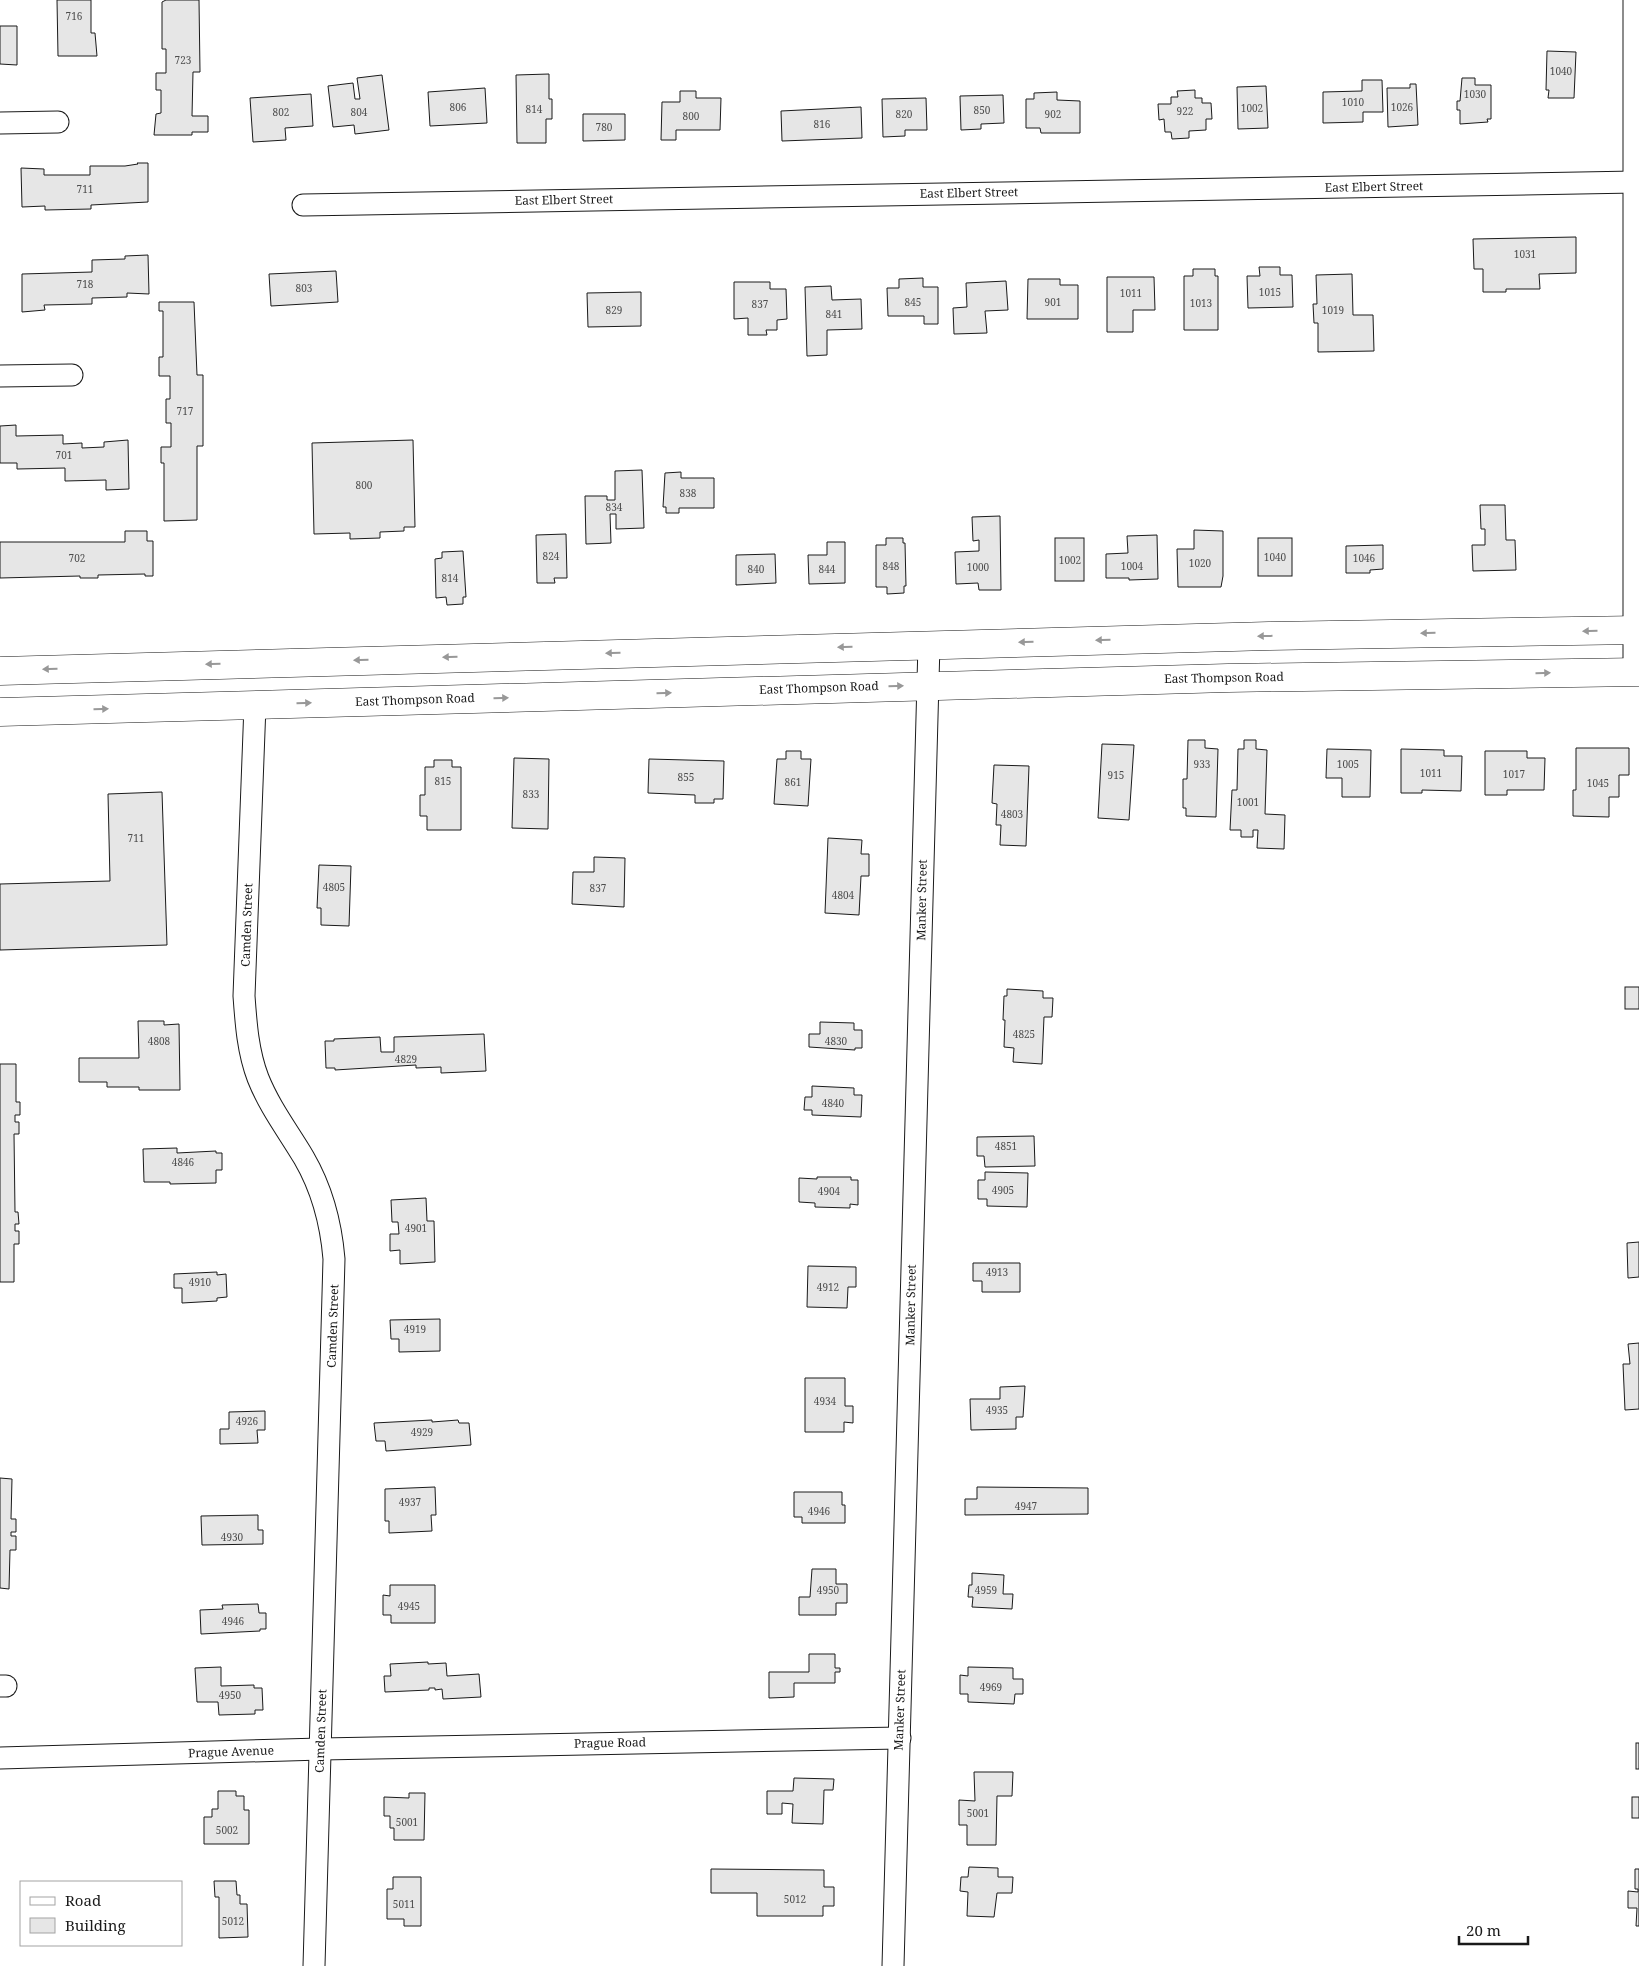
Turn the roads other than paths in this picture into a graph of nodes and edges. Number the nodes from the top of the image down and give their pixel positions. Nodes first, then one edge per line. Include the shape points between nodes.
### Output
1 (1634, 0) edge
2 (58, 122) dead end
3 (0, 123) edge
4 (1634, 182) junction
5 (303, 204) dead end
6 (72, 375) dead end
7 (0, 376) edge
8 (1637, 630) edge
9 (929, 644) junction
10 (262, 663) junction
11 (0, 670) edge
12 (1636, 672) edge
13 (927, 685) junction
14 (255, 705) junction
15 (0, 712) edge
16 (900, 1738) junction
17 (321, 1749) junction
18 (0, 1758) edge
19 (314, 1966) edge
20 (893, 1966) edge

1 - 4 street
2 - 3 street
4 - 5 street, East Elbert Street
4 - 8 street
6 - 7 street
8 -> 9 main road
8 - 12 street
9 -> 10 main road
9 - 13 street, Manker Street
10 -> 11 main road
10 - 14 main road
13 -> 12 main road, East Thompson Road
14 -> 13 main road, East Thompson Road
13 - 16 street, Manker Street
15 -> 14 main road, East Thompson Road
14 - 17 street, Camden Street via 244,996 246,1031 264,1093 316,1181 327,1214 334,1259
16 - 17 street, Prague Road
16 - 20 street, Manker Street
17 - 18 street, Prague Avenue
17 - 19 street, Camden Street

